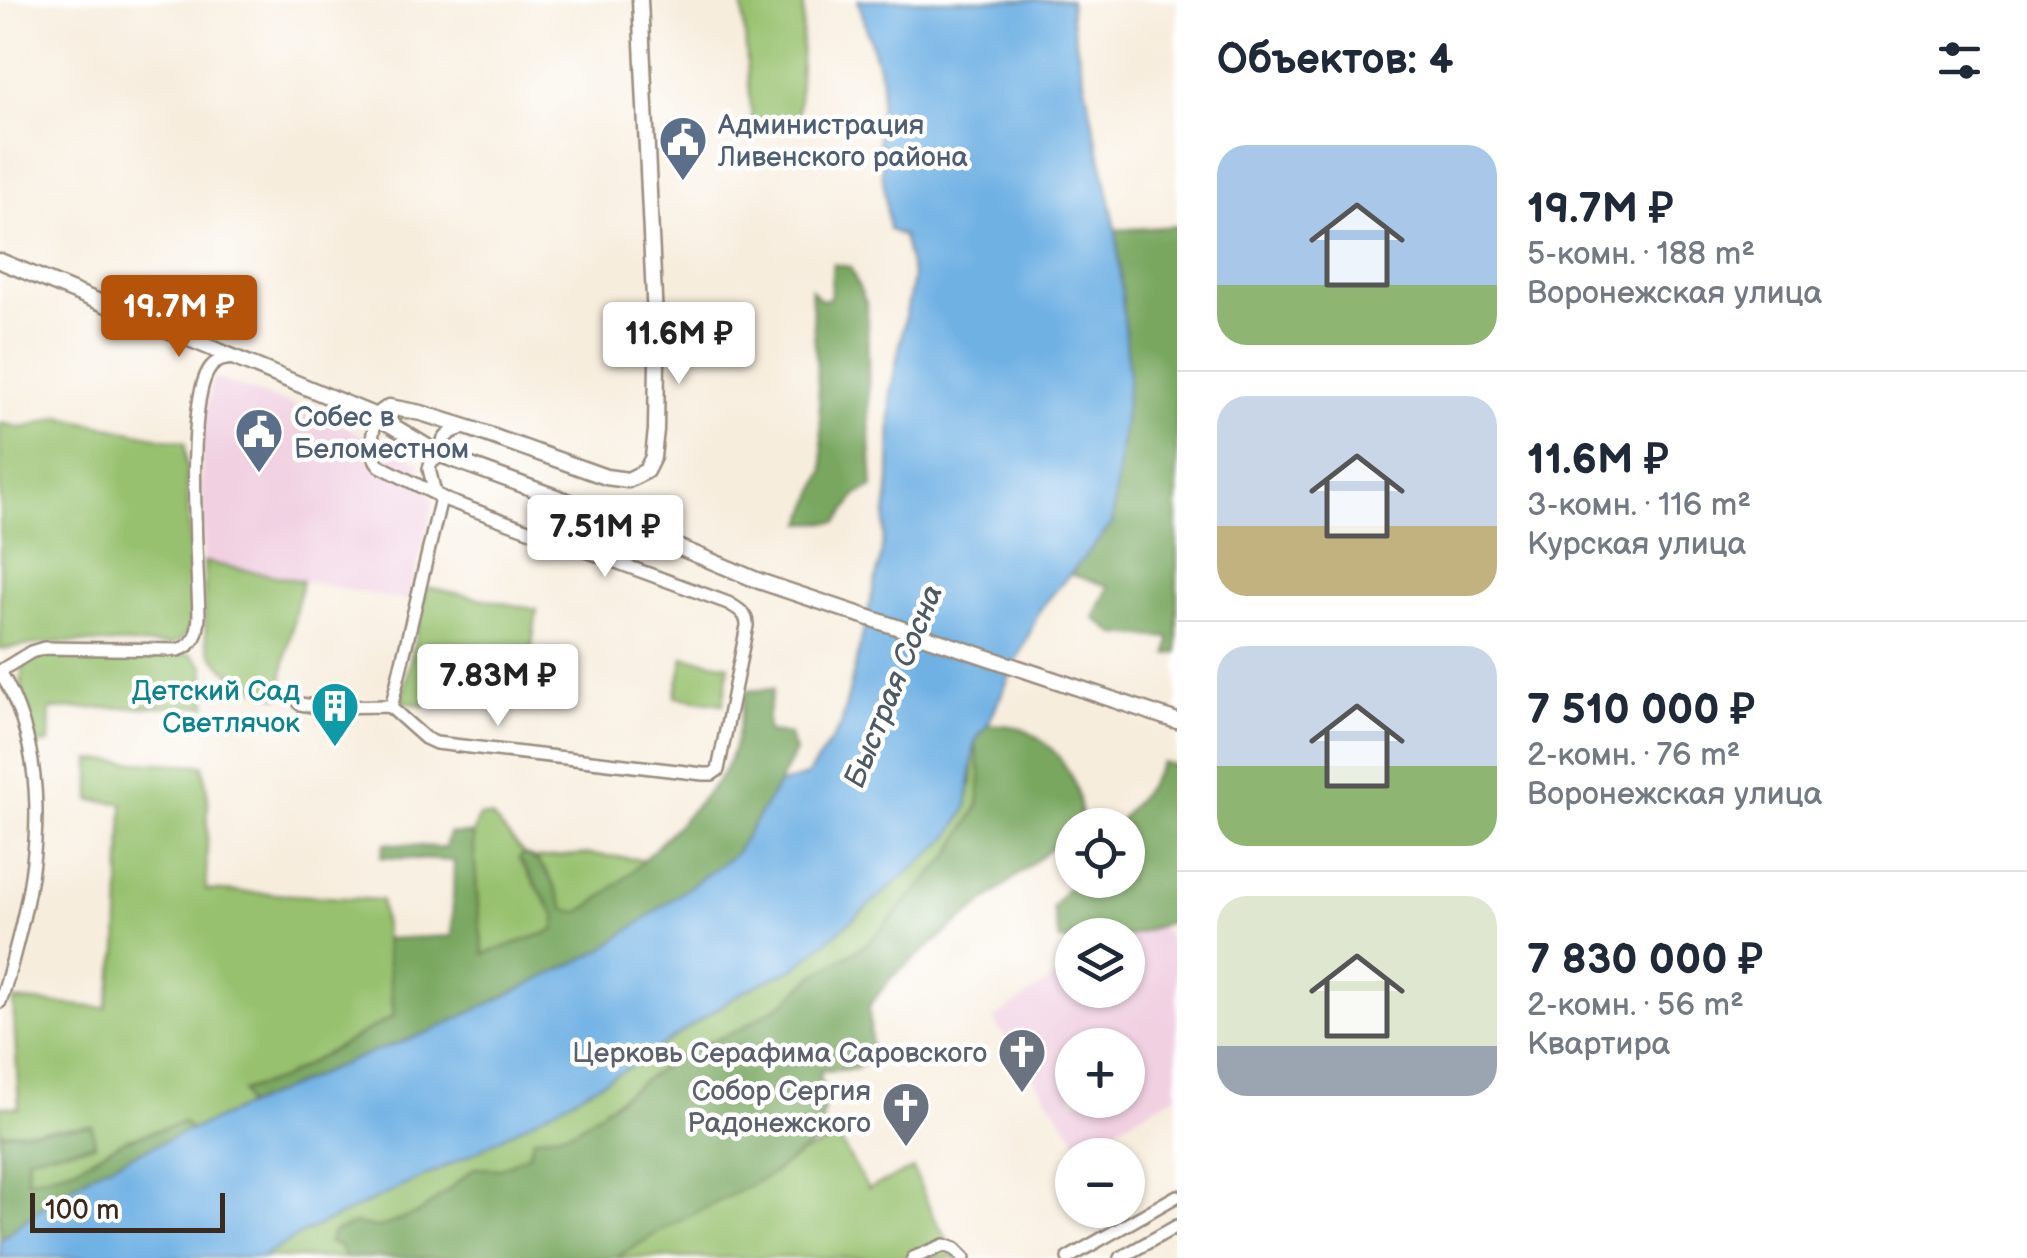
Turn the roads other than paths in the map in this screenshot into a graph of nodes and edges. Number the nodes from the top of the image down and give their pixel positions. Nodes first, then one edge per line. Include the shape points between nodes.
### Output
1 (640, 0) edge
2 (0, 262) edge
3 (232, 358) junction
4 (376, 416) junction
5 (468, 428) junction
6 (440, 454) junction
7 (438, 496) junction
8 (0, 671) edge
9 (300, 704) dead end
10 (391, 708) junction
11 (1177, 722) edge
12 (0, 1002) edge
13 (1177, 1196) edge
14 (1177, 1226) edge
15 (1107, 1236) junction
16 (913, 1258) edge
17 (964, 1258) edge
18 (1068, 1258) edge
19 (1120, 1258) edge

1 - 5 street via 658,362 652,460 633,479 606,477
2 - 3 street
3 - 4 street
3 - 8 street via 210,368 199,407 196,637 178,650 44,648
4 - 5 street via 399,407
4 - 6 street
4 - 7 street via 376,462
5 - 6 street via 446,437
6 - 7 street via 430,466
6 - 11 street via 759,580
7 - 10 street
7 - 10 street via 743,614 747,622 718,770 703,774 436,743
8 - 12 street via 28,742 36,791 36,855
9 - 10 street
13 - 15 street
14 - 19 street
15 - 18 street
15 - 19 street
16 - 17 street via 944,1244

